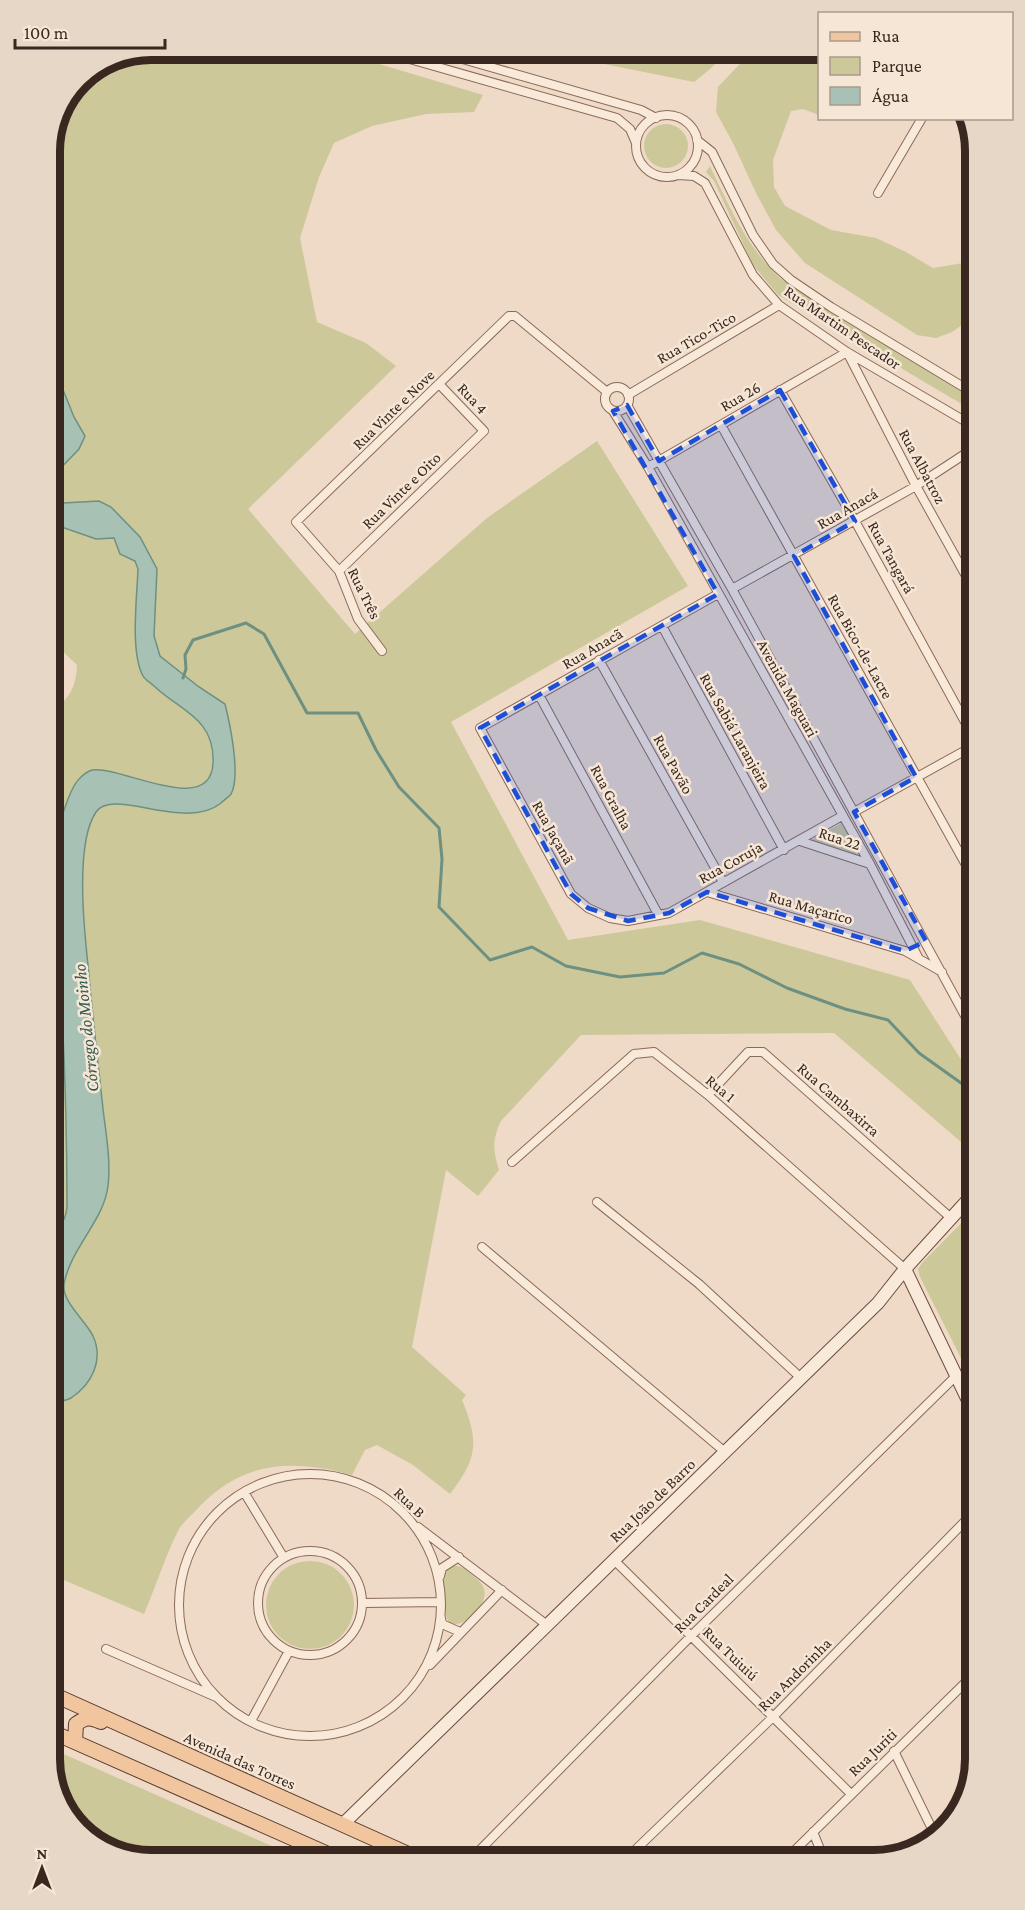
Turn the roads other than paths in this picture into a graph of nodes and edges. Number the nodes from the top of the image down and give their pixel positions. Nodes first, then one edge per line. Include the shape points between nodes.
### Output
1 (413, 60) edge
2 (465, 60) edge
3 (656, 118) junction
4 (921, 120) edge
5 (697, 140) junction
6 (636, 143) junction
7 (678, 175) junction
8 (878, 193) dead end
9 (779, 305) junction
10 (847, 352) junction
11 (440, 385) junction
12 (965, 388) edge
13 (780, 390) junction
14 (607, 392) junction
15 (628, 395) junction
16 (627, 405) junction
17 (613, 411) junction
18 (965, 422) edge
19 (721, 425) junction
20 (484, 431) joint
21 (965, 455) edge
22 (659, 461) junction
23 (648, 467) junction
24 (916, 486) junction
25 (855, 521) junction
26 (296, 522) joint
27 (794, 556) junction
28 (339, 571) junction
29 (965, 574) edge
30 (732, 589) junction
31 (718, 594) junction
32 (662, 626) junction
33 (382, 651) dead end
34 (599, 660) junction
35 (539, 695) junction
36 (965, 722) edge
37 (480, 729) joint
38 (965, 750) edge
39 (916, 777) junction
40 (854, 812) junction
41 (842, 816) junction
42 (800, 841) junction
43 (784, 850) junction
44 (965, 863) edge
45 (870, 864) junction
46 (723, 882) junction
47 (707, 892) junction
48 (658, 914) junction
49 (628, 921) joint
50 (926, 941) junction
51 (909, 948) junction
52 (933, 954) junction
53 (919, 959) junction
54 (942, 972) junction
55 (965, 1015) edge
56 (708, 1095) junction
57 (512, 1162) dead end
58 (597, 1202) dead end
59 (965, 1203) edge
60 (951, 1218) junction
61 (482, 1247) dead end
62 (905, 1269) junction
63 (957, 1375) junction
64 (801, 1378) junction
65 (965, 1393) edge
66 (725, 1452) junction
67 (244, 1492) junction
68 (965, 1521) edge
69 (412, 1523) junction
70 (459, 1557) junction
71 (284, 1558) junction
72 (614, 1560) junction
73 (440, 1583) junction
74 (502, 1590) junction
75 (441, 1602) junction
76 (363, 1603) junction
77 (441, 1617) junction
78 (547, 1625) junction
79 (460, 1632) junction
80 (692, 1635) junction
81 (106, 1649) dead end
82 (289, 1651) junction
83 (421, 1675) junction
84 (965, 1685) edge
85 (60, 1697) edge
86 (219, 1699) junction
87 (774, 1716) junction
88 (251, 1721) junction
89 (60, 1735) edge
90 (75, 1742) junction
91 (894, 1751) junction
92 (208, 1764) junction
93 (851, 1794) junction
94 (343, 1824) junction
95 (932, 1829) edge
96 (813, 1833) junction
97 (311, 1850) edge
98 (400, 1850) edge
99 (480, 1850) edge
100 (636, 1850) edge
101 (795, 1850) edge
102 (820, 1850) edge

1 - 6 street, Rua Martim Pescador via 617,118 630,129
2 - 3 street via 641,110
3 - 5 street, Rua Martim Pescador via 677,117 693,130
3 - 6 street via 642,128
4 - 8 street
5 - 7 street via 694,161
5 - 12 street, Rua Martim Pescador via 712,152 753,235 773,264 831,307
6 - 7 street, Rua Martim Pescador via 639,161 652,174
7 - 9 street, Rua Martim Pescador via 694,176 705,183 753,275
9 - 10 street, Rua Martim Pescador
9 - 15 street, Rua Tico-Tico
10 - 13 street, Rua 26
10 - 18 street, Rua Martim Pescador
10 - 24 street, Rua Albatroz
11 - 14 street, Rua Vinte e Nove via 509,316 515,316
11 - 20 street, Rua 4
11 - 26 street, Rua Vinte e Nove
13 - 19 street, Rua 26
13 - 25 street, Rua Tangará
14 - 15 street via 620,387
14 - 17 street via 605,403
15 - 16 street
16 - 17 street
16 - 22 street, Avenida Maguari
17 - 23 street, Avenida Maguari
19 - 22 street, Rua 26
19 - 27 street, Rua Bico-de-Lacre
20 - 28 street, Rua Vinte e Oito
21 - 24 street, Rua Anacá
22 - 23 street, Rua 26
22 - 30 street, Avenida Maguari
23 - 31 street, Avenida Maguari
24 - 25 street, Rua Anacá
24 - 29 street, Rua Albatroz
25 - 27 street, Rua Anacá
25 - 36 street, Rua Tangará
26 - 28 street, Rua Três
27 - 30 street, Rua Anacá
27 - 39 street, Rua Bico-de-Lacre
28 - 33 street, Rua Três via 357,619
30 - 40 street, Avenida Maguari
31 - 32 street, Rua Anacã
31 - 41 street, Avenida Maguari
32 - 34 street, Rua Anacã
32 - 43 street, Rua Sabiá Laranjeira
34 - 35 street, Rua Anacã
34 - 46 street, Rua Pavão
35 - 37 street, Rua Anacã
35 - 48 street, Rua Gralha
37 - 49 street, Rua Jaçanã via 571,894 588,908
38 - 39 street
39 - 40 street
39 - 44 street, Rua Bico-de-Lacre
40 - 50 street, Avenida Maguari
41 - 42 street, Rua Coruja
41 - 45 street, Avenida Maguari
42 - 43 street, Rua Coruja
42 - 45 street, Rua 22
43 - 46 street, Rua Coruja
45 - 51 street, Avenida Maguari
46 - 47 street, Rua Coruja
47 - 48 street, Rua Coruja via 669,913
47 - 51 street, Rua Maçarico
48 - 49 street, Rua Coruja
50 - 51 street
50 - 52 street, Avenida Maguari
51 - 53 street, Rua Maçarico
52 - 53 street
52 - 54 street, Avenida Maguari
53 - 54 street
54 - 55 street, Avenida Maguari
56 - 57 street, Rua 1 via 654,1052 634,1054
56 - 60 street, Rua Cambaxirra via 748,1052 763,1052
56 - 62 street, Rua 1
58 - 64 street via 699,1284
59 - 60 street, Rua João de Barro
60 - 62 street, Rua João de Barro
61 - 66 street
62 - 63 street
62 - 64 street, Rua João de Barro via 878,1303
63 - 65 street
63 - 80 street, Rua Cardeal
64 - 66 street, Rua João de Barro
66 - 72 street, Rua João de Barro
67 - 69 street, Rua B via 273,1480 303,1474 344,1479 382,1496
67 - 71 street
67 - 86 street, Rua B via 207,1523 194,1543 180,1589 183,1637 203,1680
68 - 87 street, Rua Andorinha
69 - 70 street
69 - 73 street, Rua B via 429,1551
70 - 73 street via 442,1568
70 - 74 street
71 - 76 street via 311,1551 327,1553 353,1572
71 - 82 street via 268,1571 257,1600 265,1630
72 - 78 street, Rua João de Barro
72 - 80 street, Rua Tuiuiú
73 - 75 street, Rua B
74 - 78 street
74 - 79 street
75 - 76 street
75 - 77 street, Rua B
76 - 82 street via 356,1628 339,1647 314,1655
77 - 79 street via 442,1624
77 - 83 street, Rua B via 434,1647
78 - 94 street, Rua João de Barro
79 - 83 street
80 - 87 street, Rua Tuiuiú
80 - 99 street, Rua Cardeal
81 - 86 street, Rua B
82 - 88 street
83 - 88 street, Rua B via 388,1710 345,1731 297,1735
84 - 91 street, Rua Juriti
85 - 92 main road, Avenida das Torres
86 - 88 street, Rua B
87 - 93 street, Rua Tuiuiú
87 - 100 street, Rua Andorinha
89 - 90 main road
90 - 92 main road via 76,1724 90,1718 179,1758
90 - 97 main road
91 - 93 street, Rua Juriti
91 - 95 street
92 - 94 main road, Avenida das Torres
93 - 96 street, Rua Juriti
94 - 98 main road, Avenida das Torres
96 - 101 street, Rua Juriti
96 - 102 street

